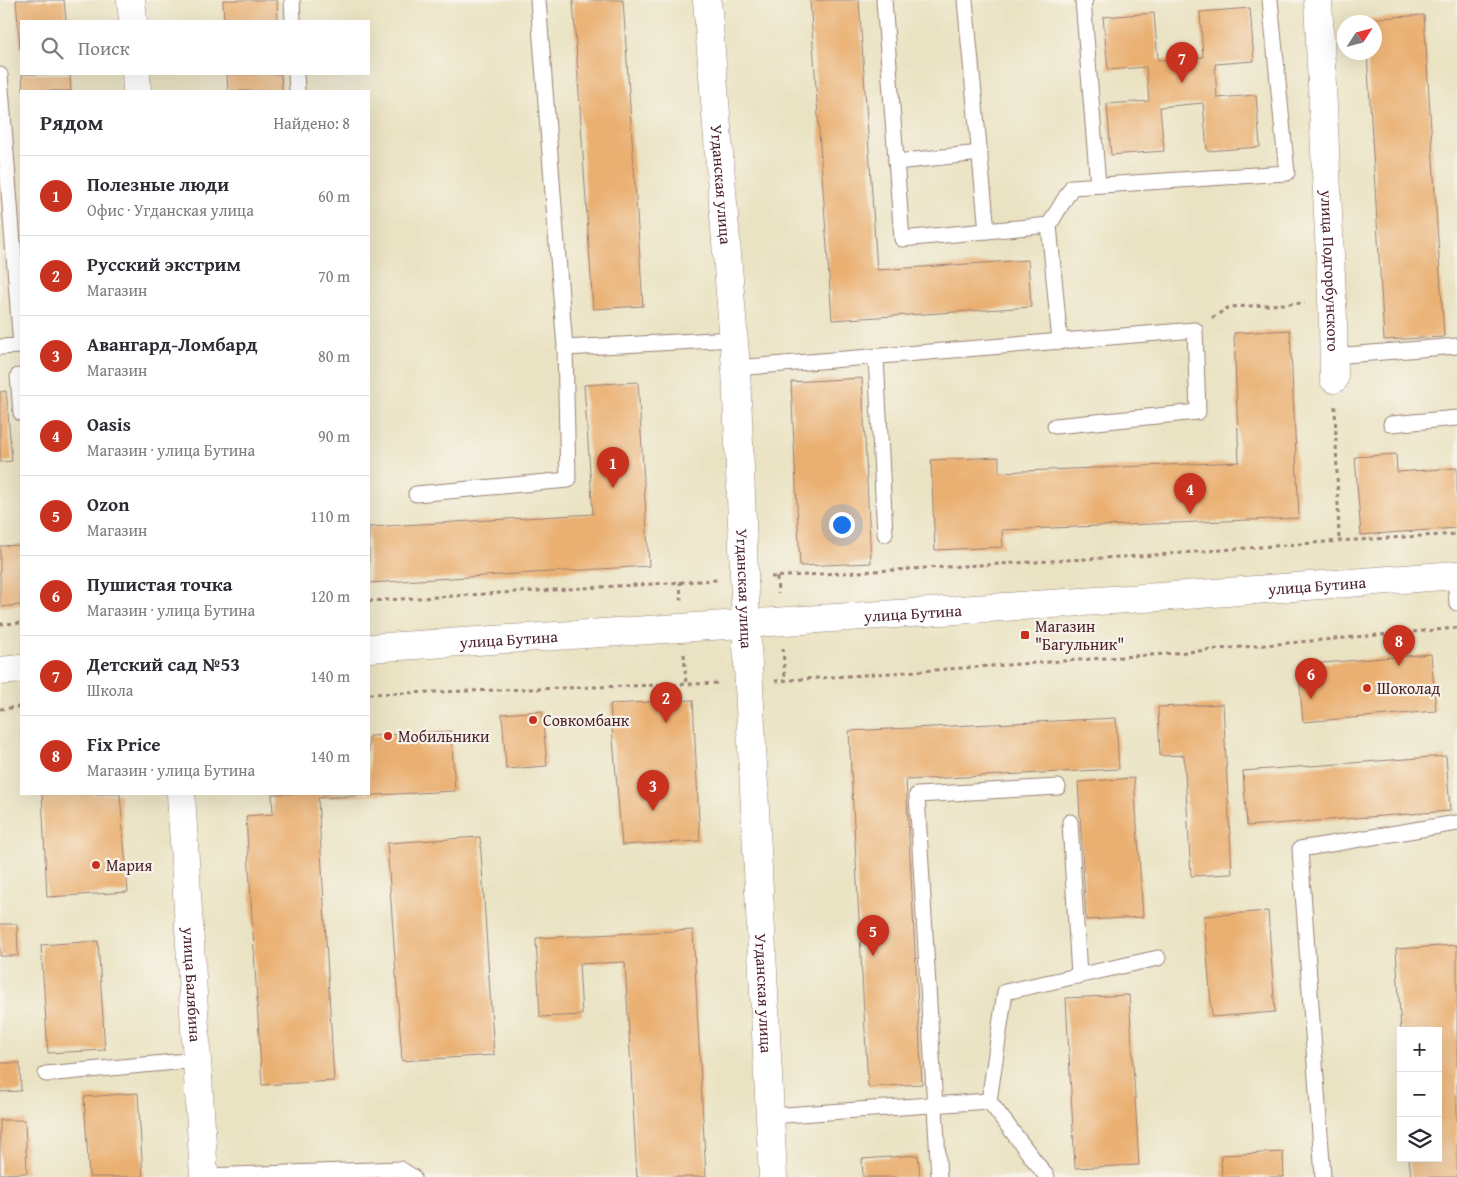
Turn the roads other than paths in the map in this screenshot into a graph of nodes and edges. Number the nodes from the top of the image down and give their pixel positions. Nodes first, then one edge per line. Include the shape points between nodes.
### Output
1 (131, 0) edge
2 (292, 0) edge
3 (538, 0) edge
4 (708, 0) edge
5 (884, 0) edge
6 (965, 0) edge
7 (1085, 0) edge
8 (1270, 0) edge
9 (1318, 0) edge
10 (133, 20) edge
11 (293, 20) edge
12 (0, 75) edge
13 (136, 75) edge
14 (296, 75) edge
15 (137, 90) edge
16 (297, 90) edge
17 (980, 153) junction
18 (896, 162) junction
19 (1098, 185) junction
20 (1049, 225) junction
21 (987, 231) junction
22 (20, 333) edge
23 (733, 339) junction
24 (1060, 342) junction
25 (20, 346) edge
26 (1457, 346) edge
27 (0, 347) edge
28 (565, 348) junction
29 (876, 357) junction
30 (1334, 367) joint
31 (736, 368) junction
32 (18, 376) dead end
33 (20, 401) edge
34 (1457, 418) edge
35 (1391, 424) dead end
36 (1055, 426) dead end
37 (416, 494) dead end
38 (885, 534) dead end
39 (1456, 575) edge
40 (1457, 603) edge
41 (746, 624) junction
42 (370, 648) edge
43 (20, 670) edge
44 (0, 671) edge
45 (1058, 787) dead end
46 (181, 795) edge
47 (1070, 822) dead end
48 (1457, 823) edge
49 (1158, 958) dead end
50 (1079, 976) junction
51 (197, 1060) junction
52 (46, 1074) dead end
53 (989, 1101) junction
54 (935, 1104) junction
55 (770, 1116) junction
56 (204, 1176) edge
57 (413, 1177) edge
58 (773, 1177) edge
59 (939, 1177) edge
60 (1047, 1177) edge
61 (1323, 1177) edge

1 - 10 street
2 - 11 lane
3 - 28 lane
4 - 23 street, Угданская улица
5 - 18 lane
6 - 17 lane
7 - 19 lane
8 - 19 lane via 1287,173
9 - 30 street, улица Подгорбунского
12 - 22 lane
13 - 15 street
14 - 16 lane
17 - 18 lane
17 - 21 lane
18 - 21 lane via 902,239
19 - 20 lane via 1072,187
20 - 21 lane
20 - 24 lane
23 - 28 lane
23 - 31 street, Угданская улица
24 - 29 lane
24 - 36 lane via 1195,330 1198,412
25 - 27 lane
26 - 30 lane
28 - 37 lane via 568,480
29 - 31 lane
29 - 38 lane
31 - 41 street, Угданская улица
32 - 33 lane
34 - 35 lane
39 - 40 lane
39 - 41 street, улица Бутина
41 - 42 street, улица Бутина
41 - 55 street, Угданская улица
43 - 44 street
45 - 54 lane via 917,795
46 - 51 street, улица Балябина
47 - 50 lane
48 - 61 lane via 1300,849
49 - 50 lane
50 - 53 lane via 1005,992
51 - 52 lane
51 - 56 street, улица Балябина
53 - 54 lane
53 - 60 lane
54 - 55 lane
54 - 59 lane
55 - 58 street, Угданская улица
56 - 57 lane via 400,1169

